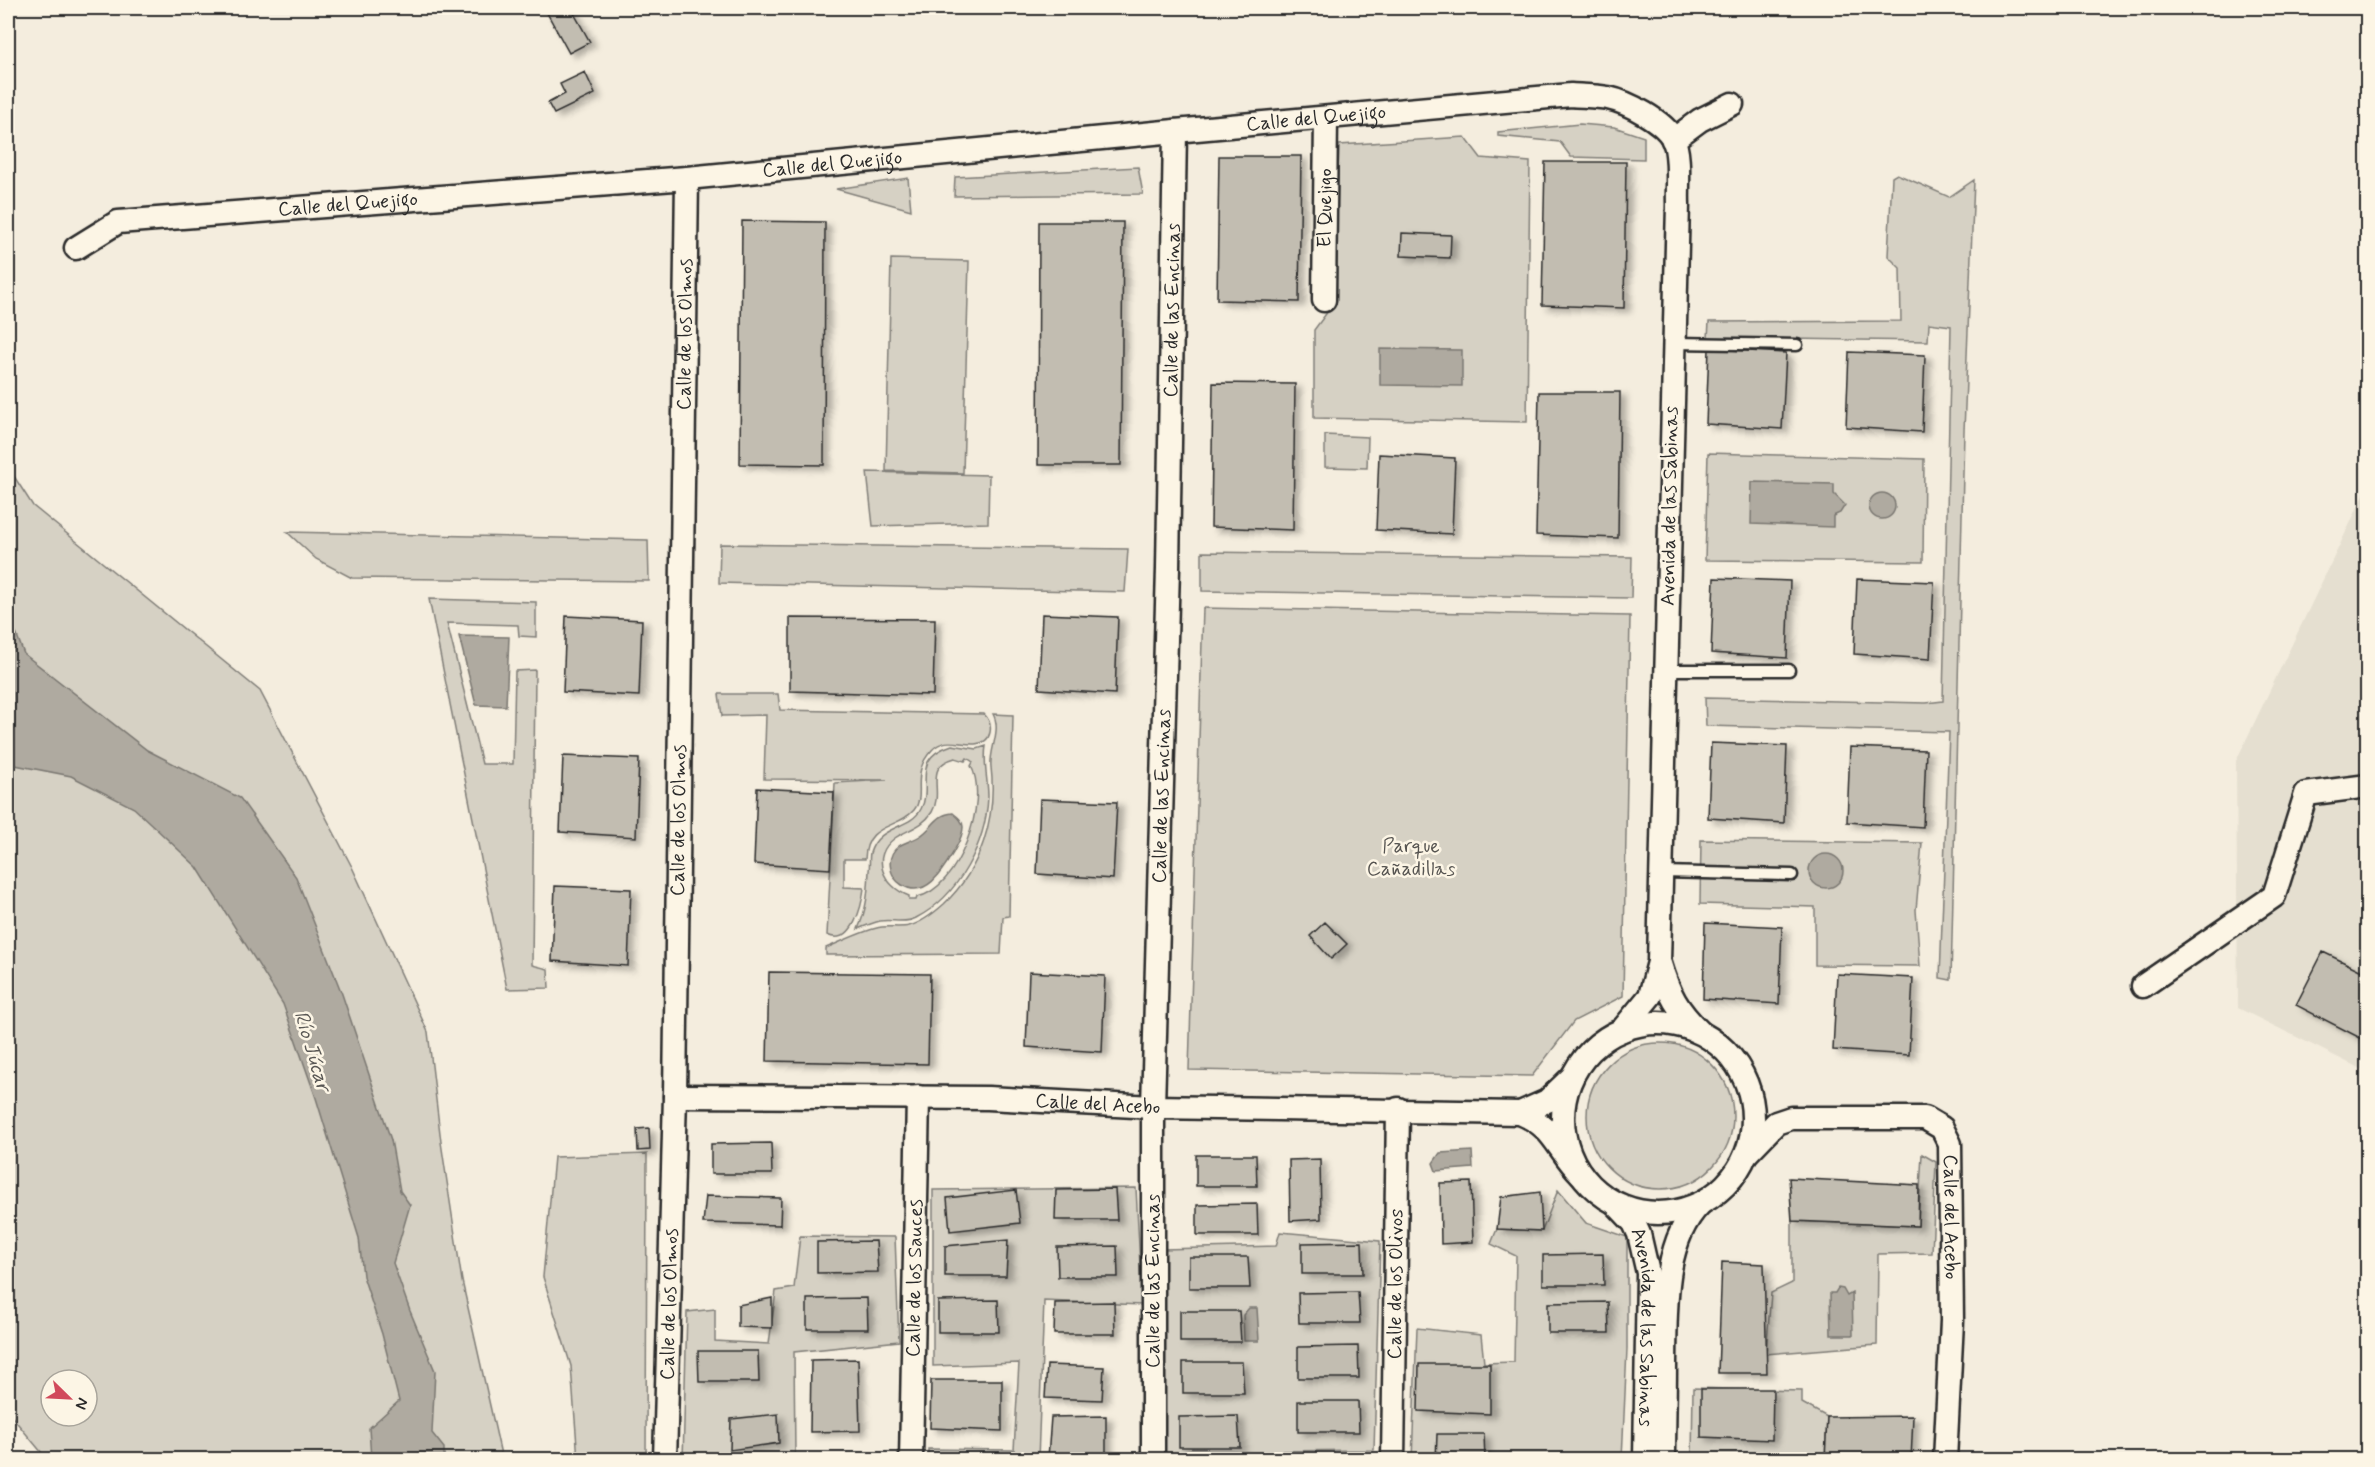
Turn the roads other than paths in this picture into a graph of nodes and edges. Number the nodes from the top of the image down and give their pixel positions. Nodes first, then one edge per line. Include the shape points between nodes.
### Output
1 (1732, 104) dead end
2 (1326, 118) junction
3 (1175, 130) junction
4 (1673, 140) junction
5 (687, 178) junction
6 (76, 248) dead end
7 (1324, 300) dead end
8 (1674, 344) junction
9 (1797, 345) dead end
10 (1666, 669) junction
11 (1789, 670) dead end
12 (2367, 786) edge
13 (1662, 872) junction
14 (1792, 875) dead end
15 (1659, 962) junction
16 (2142, 986) dead end
17 (1622, 1030) junction
18 (1703, 1034) junction
19 (1743, 1075) junction
20 (1573, 1076) junction
21 (675, 1096) junction
22 (918, 1097) junction
23 (1153, 1107) junction
24 (1398, 1109) junction
25 (1520, 1113) junction
26 (1791, 1118) junction
27 (1745, 1156) junction
28 (1581, 1174) junction
29 (1616, 1204) junction
30 (1700, 1204) junction
31 (665, 1460) edge
32 (911, 1460) edge
33 (1153, 1460) edge
34 (1393, 1460) edge
35 (1645, 1460) edge
36 (1664, 1460) edge
37 (1945, 1460) edge

1 - 4 street via 1700,120
2 - 3 street, Calle del Quejigo
2 - 4 street, Calle del Quejigo via 1570,95 1610,98 1647,115 1664,127
2 - 7 street, El Quejigo
3 - 5 street, Calle del Quejigo
3 - 23 street, Calle de las Encinas
4 - 8 street, Avenida de las Sabinas via 1677,152 1678,204
5 - 6 street, Calle del Quejigo via 118,222
5 - 21 street, Calle de los Olmos
8 - 9 lane
8 - 10 street, Avenida de las Sabinas
10 - 11 lane
10 - 13 street, Avenida de las Sabinas
12 - 16 street via 2306,794 2274,896
13 - 14 lane
13 - 15 street, Avenida de las Sabinas
15 - 17 street, Avenida de las Sabinas via 1650,996
15 - 18 street, Avenida de las Sabinas via 1668,992 1687,1020
17 - 18 street via 1661,1023
17 - 20 street via 1599,1043
18 - 19 street via 1726,1051
19 - 26 street, Calle del Acebo via 1766,1105
19 - 27 street via 1753,1117
20 - 25 street, Calle del Acebo via 1547,1101
20 - 28 street via 1564,1102 1564,1131
21 - 22 street, Calle del Acebo
21 - 31 street, Calle de los Olmos
22 - 23 street, Calle del Acebo
22 - 32 street, Calle de los Sauces
23 - 24 street, Calle del Acebo
23 - 33 street, Calle de las Encinas
24 - 25 street, Calle del Acebo
24 - 34 street, Calle de los Olivos
25 - 28 street, Calle del Acebo via 1546,1128
26 - 27 street via 1776,1123
26 - 37 street, Calle del Acebo via 1925,1118 1942,1128 1950,1144 1952,1321
27 - 30 street via 1731,1179
28 - 29 street
29 - 30 street via 1662,1216
29 - 35 street, Avenida de las Sabinas via 1634,1223 1648,1273
30 - 36 street, Avenida de las Sabinas via 1684,1224 1668,1282

